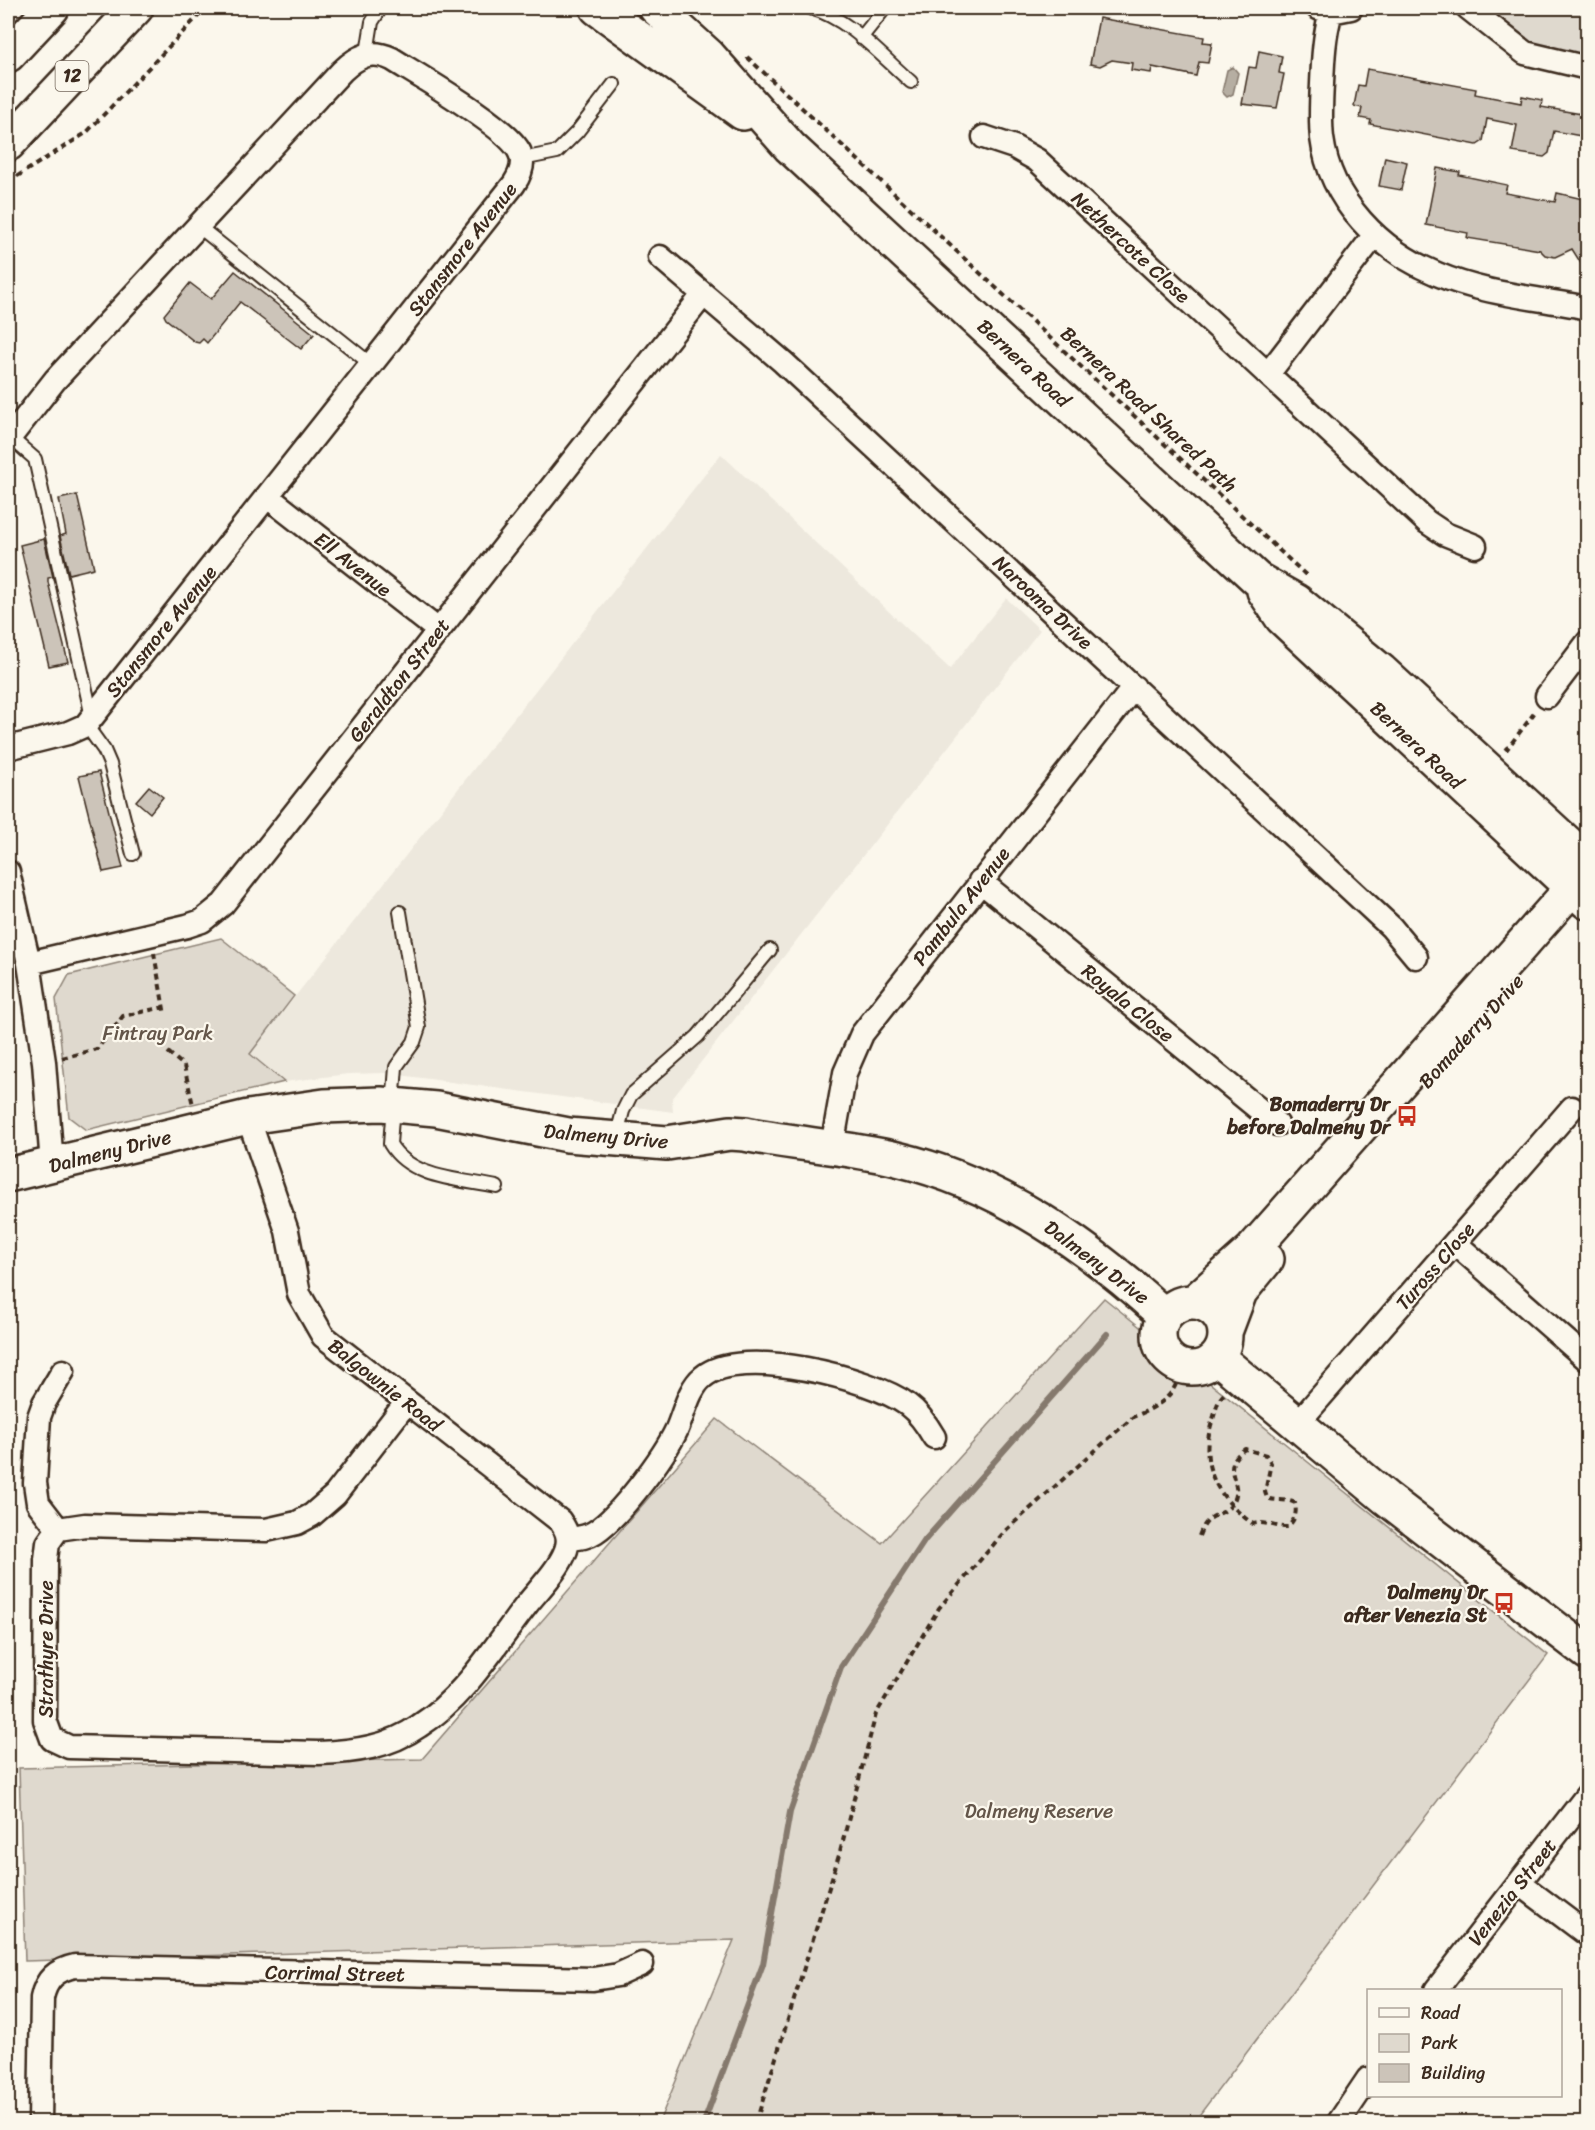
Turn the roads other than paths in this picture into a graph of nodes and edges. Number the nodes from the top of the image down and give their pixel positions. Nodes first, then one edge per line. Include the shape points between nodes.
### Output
1 (136, 8) edge
2 (381, 8) edge
3 (597, 8) edge
4 (656, 8) edge
5 (810, 8) edge
6 (885, 8) edge
7 (1468, 8) edge
8 (1333, 9) edge
9 (48, 10) edge
10 (861, 39) junction
11 (367, 53) junction
12 (8, 55) edge
13 (1587, 68) edge
14 (911, 82) dead end
15 (614, 84) dead end
16 (984, 137) dead end
17 (8, 144) edge
18 (790, 147) junction
19 (522, 159) junction
20 (198, 225) junction
21 (1374, 236) junction
22 (660, 257) dead end
23 (703, 295) junction
24 (1587, 308) edge
25 (372, 365) junction
26 (1268, 374) junction
27 (9, 439) edge
28 (268, 497) junction
29 (1475, 546) dead end
30 (438, 630) junction
31 (1587, 642) edge
32 (1134, 687) junction
33 (1547, 696) road end
34 (89, 721) junction
35 (8, 748) edge
36 (133, 854) dead end
37 (8, 872) edge
38 (980, 881) junction
39 (1585, 887) edge
40 (400, 912) dead end
41 (770, 950) dead end
42 (1416, 957) dead end
43 (29, 963) junction
44 (392, 1105) junction
45 (1572, 1108) dead end
46 (248, 1117) junction
47 (1277, 1124) dead end
48 (616, 1138) junction
49 (832, 1147) junction
50 (52, 1165) junction
51 (13, 1174) edge
52 (497, 1187) dead end
53 (1455, 1243) junction
54 (1194, 1302) junction
55 (1165, 1316) junction
56 (1228, 1355) junction
57 (1587, 1360) edge
58 (63, 1371) dead end
59 (406, 1403) junction
60 (1297, 1424) junction
61 (934, 1437) dead end
62 (58, 1529) junction
63 (569, 1539) junction
64 (1587, 1653) edge
65 (1587, 1794) edge
66 (1520, 1883) junction
67 (1587, 1935) edge
68 (642, 1964) dead end
69 (1437, 1989) edge
70 (1367, 2080) edge
71 (40, 2122) edge
72 (1339, 2122) edge

1 - 17 street, 12
2 - 11 lane via 372,22
3 - 18 street, Bernera Road
4 - 18 street, Bernera Road via 708,55
5 - 10 lane via 832,16
6 - 10 lane
7 - 13 street via 1525,53
8 - 21 street via 1323,60 1324,148 1342,193
9 - 12 street
10 - 14 lane
11 - 19 street, Stansmore Avenue via 392,59 499,130 515,144
11 - 20 street via 342,71
15 - 19 lane via 557,152
16 - 26 street, Nethercote Close via 1022,150 1036,160
18 - 39 street, Bernera Road via 1257,579 1282,618
19 - 25 street, Stansmore Avenue via 514,184
20 - 25 lane
20 - 27 street via 54,380
21 - 24 street via 1404,258 1439,275
21 - 26 street
22 - 23 street, Narooma Drive
23 - 30 street, Geraldton Street
23 - 32 street, Narooma Drive via 783,362
25 - 28 street, Stansmore Avenue
26 - 29 street, Nethercote Close via 1427,522
27 - 34 lane via 35,459
28 - 30 street, Ell Avenue
28 - 34 street, Stansmore Avenue
30 - 43 street, Geraldton Street via 223,904 202,921
31 - 33 street
32 - 38 street, Pambula Avenue
32 - 42 street, Narooma Drive via 1391,927
34 - 35 street, Stansmore Avenue via 75,731
34 - 36 lane via 110,764
37 - 43 street
38 - 47 street, Royala Close
38 - 49 street, Pambula Avenue via 854,1047 841,1089
39 - 54 street, Bomaderry Drive via 1251,1251
39 - 56 street, Bomaderry Drive via 1240,1292
40 - 44 lane via 419,1027 414,1042 396,1067
41 - 48 lane via 698,1036 631,1095
43 - 50 street via 44,1062
44 - 46 street, Dalmeny Drive via 324,1106
44 - 48 street, Dalmeny Drive via 453,1112 568,1135
44 - 52 lane via 390,1144 411,1167
45 - 53 street, Tuross Close
46 - 50 street, Dalmeny Drive
46 - 59 street, Balgownie Road via 286,1231 294,1274 307,1312 323,1336
48 - 49 street, Dalmeny Drive via 681,1143 730,1133
49 - 55 street, Dalmeny Drive via 918,1165 1002,1197 1076,1241
50 - 51 street, Dalmeny Drive
53 - 57 street
53 - 60 street, Tuross Close
54 - 55 street via 1181,1304
54 - 56 street via 1213,1308 1221,1319
55 - 56 street via 1159,1329 1160,1342 1171,1360 1183,1367 1196,1368
56 - 60 street
58 - 62 street via 39,1417 35,1483 38,1503
59 - 62 street via 335,1495 297,1522 266,1530 85,1524
59 - 63 street, Balgownie Road via 551,1514 566,1528
60 - 64 street
61 - 63 street via 909,1406 867,1385 786,1366 725,1367 702,1377 662,1456 607,1522 582,1538
62 - 63 street, Strathyre Drive via 48,1543 46,1559 45,1720 52,1739 69,1747 319,1753 378,1746 408,1733 443,1709 562,1558
65 - 66 street, Venezia Street
66 - 67 street
66 - 69 street, Venezia Street
68 - 71 street, Corrimal Street via 618,1975 594,1979 65,1968 49,1979 42,1998
70 - 72 street

